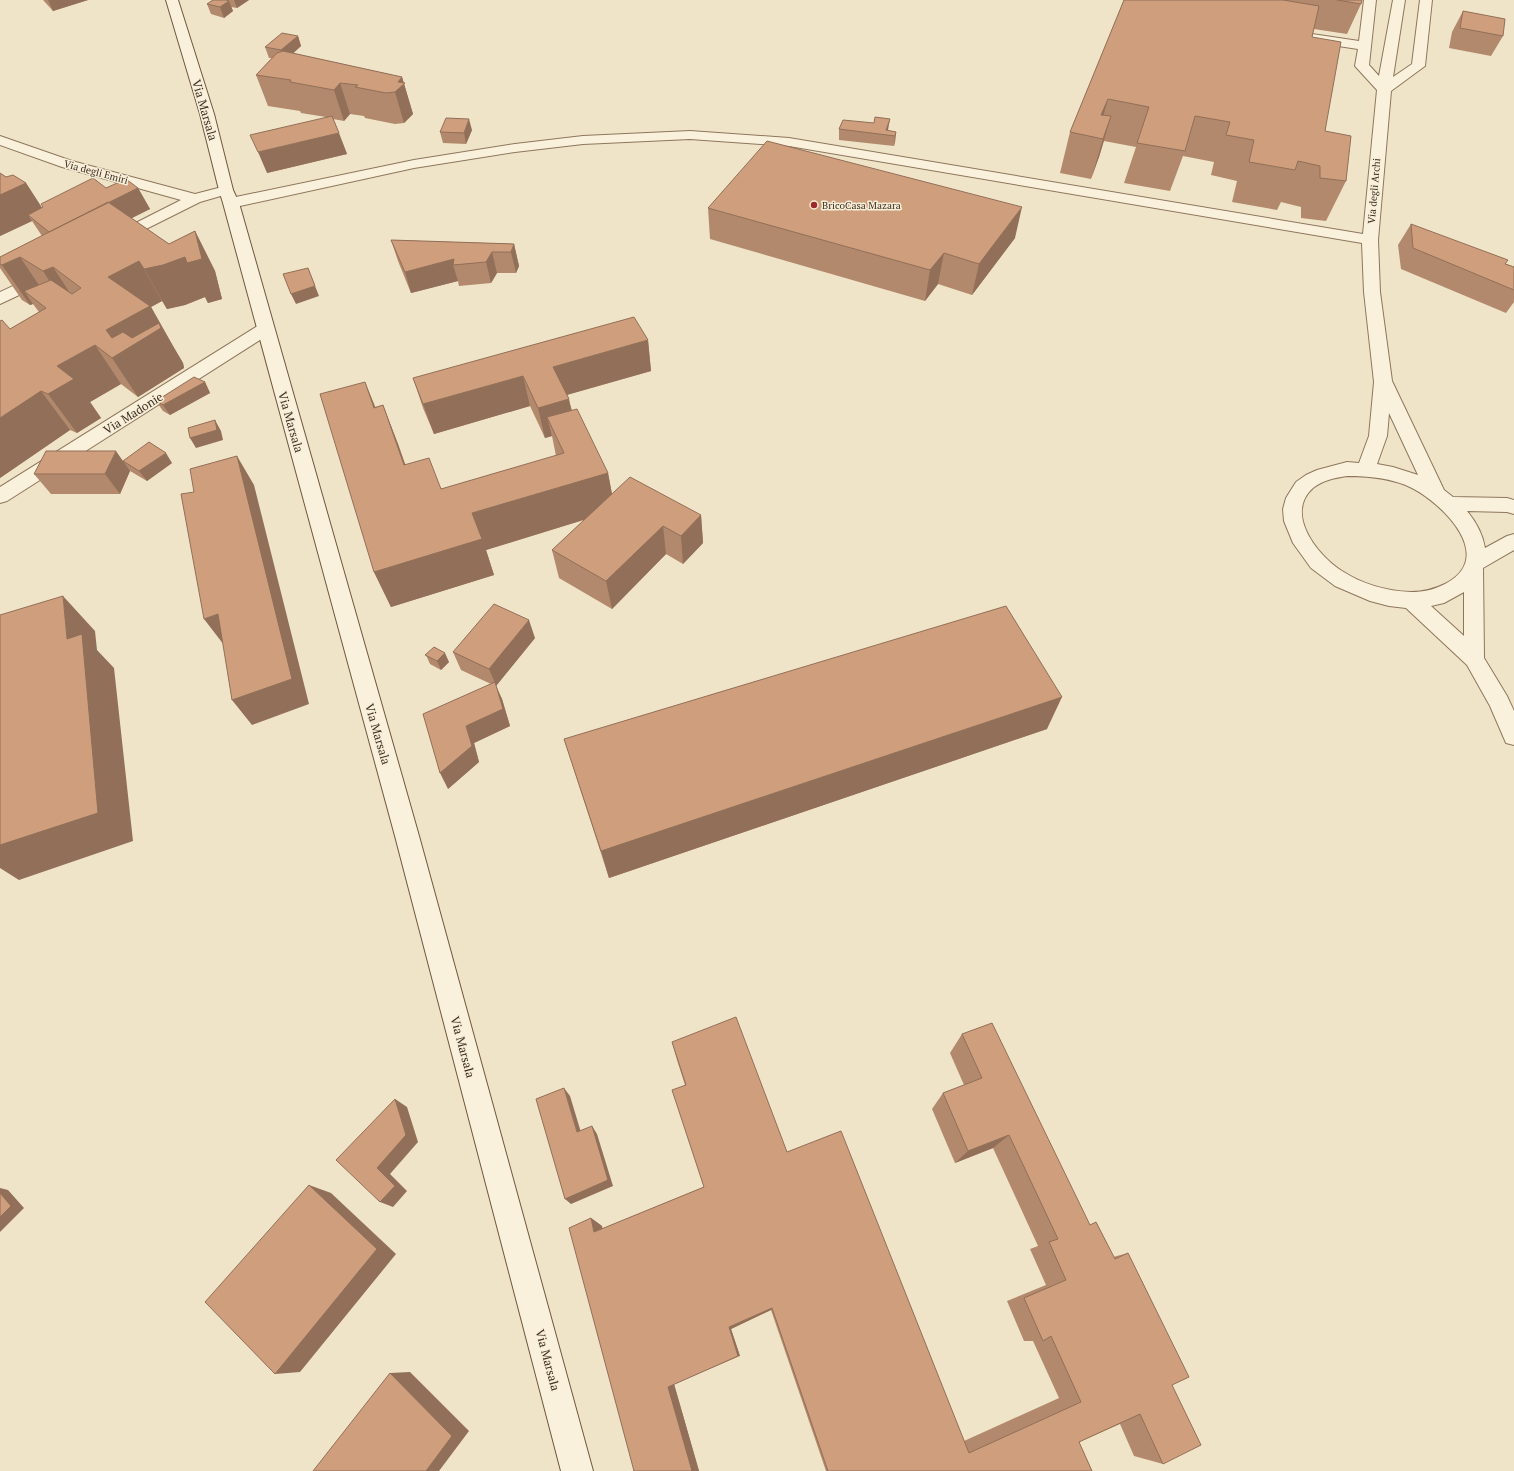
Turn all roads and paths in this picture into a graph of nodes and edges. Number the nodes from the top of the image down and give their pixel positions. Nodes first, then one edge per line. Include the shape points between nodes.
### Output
1 (172, 0) edge
2 (1370, 0) edge
3 (1399, 0) edge
4 (1426, 0) edge
5 (1302, 36) edge
6 (1364, 46) junction
7 (1384, 89) junction
8 (0, 140) edge
9 (229, 196) junction
10 (194, 199) junction
11 (1370, 240) junction
12 (105, 244) edge
13 (56, 270) edge
14 (0, 299) edge
15 (265, 329) junction
16 (1383, 382) junction
17 (1366, 469) junction
18 (0, 496) edge
19 (1443, 499) junction
20 (1514, 507) edge
21 (1514, 541) edge
22 (1475, 566) junction
23 (1411, 600) junction
24 (1474, 659) junction
25 (1514, 736) edge
26 (577, 1471) edge

1 - 9 street, Via Marsala
2 - 6 street
3 - 7 street, Via degli Archi
4 - 7 street via 1418,66
5 - 6 street
6 - 7 street via 1362,66
7 - 11 street, Via degli Archi
8 - 10 street, Via degli Emiri via 66,164
9 - 10 street
9 - 11 street via 515,148 583,140 690,135 789,142
9 - 15 street, Via Marsala
10 - 12 street
11 - 16 street, Via degli Archi via 1372,292
13 - 14 street
15 - 18 street, Via Madonie
15 - 26 street, Via Marsala via 405,828
16 - 17 street, Via degli Archi via 1378,436
16 - 19 street, Via degli Archi
17 - 19 street via 1402,476
17 - 23 street via 1329,472 1314,479 1303,488 1296,499 1293,512 1294,527 1301,543 1327,571 1367,592
19 - 20 street
19 - 22 street via 1470,530 1475,544
21 - 22 street
22 - 23 street via 1465,582 1451,592 1433,598
22 - 24 street
23 - 24 street
24 - 25 street via 1499,702

